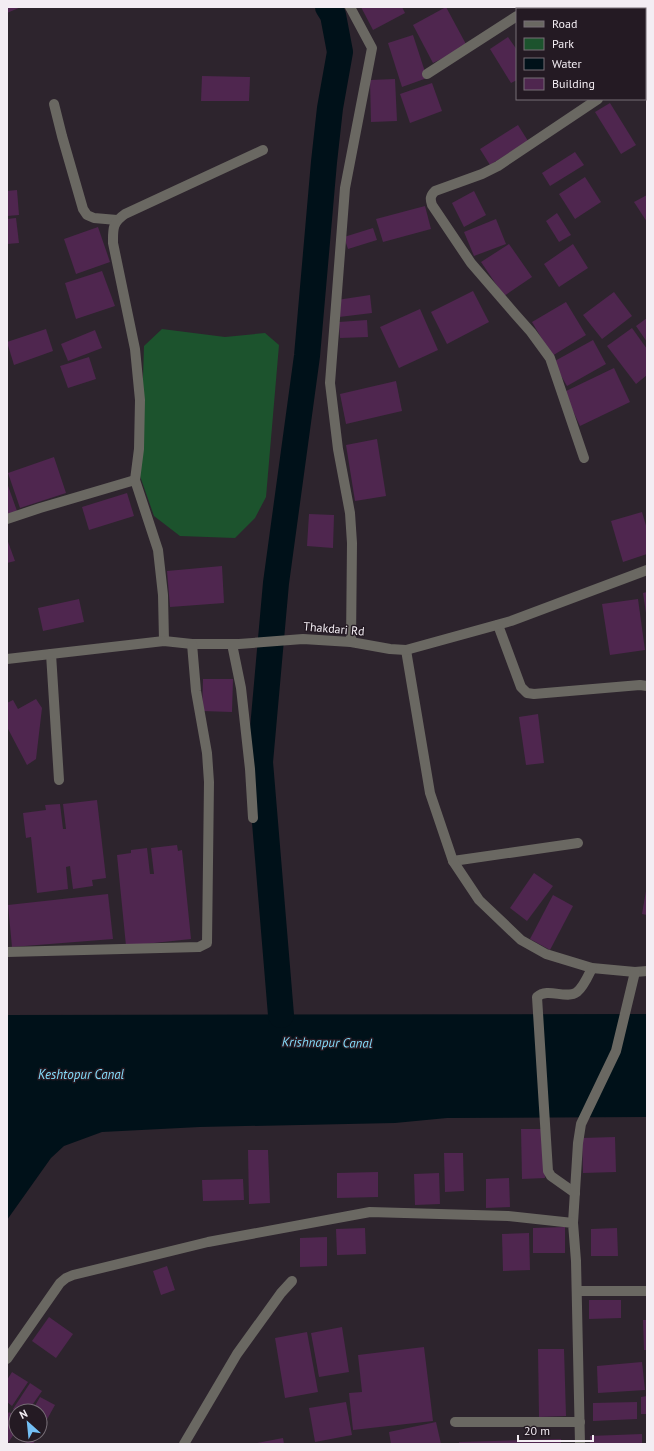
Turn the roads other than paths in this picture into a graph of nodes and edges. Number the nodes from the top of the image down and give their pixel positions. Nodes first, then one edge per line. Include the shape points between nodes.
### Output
1 (350, 7) edge
2 (516, 17) edge
3 (427, 74) dead end
4 (597, 100) edge
5 (54, 104) dead end
6 (263, 150) dead end
7 (117, 220) junction
8 (584, 458) dead end
9 (135, 480) junction
10 (7, 519) edge
11 (647, 570) edge
12 (498, 625) junction
13 (164, 641) junction
14 (352, 642) junction
15 (192, 644) junction
16 (236, 644) junction
17 (406, 650) junction
18 (51, 654) junction
19 (7, 658) edge
20 (647, 686) edge
21 (59, 780) dead end
22 (254, 818) dead end
23 (578, 843) dead end
24 (453, 861) junction
25 (7, 952) edge
26 (592, 968) junction
27 (647, 971) edge
28 (634, 972) junction
29 (575, 1193) junction
30 (574, 1223) junction
31 (292, 1281) dead end
32 (577, 1291) junction
33 (647, 1291) edge
34 (7, 1359) edge
35 (455, 1422) dead end
36 (580, 1422) junction
37 (184, 1444) edge
38 (580, 1444) edge

1 - 14 street via 372,48 345,188 330,384 338,449 350,513
2 - 3 street
4 - 8 street via 498,166 435,191 430,199 471,263 531,332 550,358
5 - 7 street via 86,215
6 - 7 street
7 - 9 street via 113,229 113,243 135,349 140,400
9 - 10 street
9 - 13 street via 158,550 164,595
11 - 12 street, Thakdari Rd
12 - 17 street, Thakdari Rd
12 - 20 street via 521,687 526,693
13 - 15 street, Thakdari Rd
13 - 18 street, Thakdari Rd
14 - 16 street, Thakdari Rd via 303,639
14 - 17 street, Thakdari Rd
15 - 16 street, Thakdari Rd
15 - 25 street via 196,691 210,782 207,943 199,947
16 - 22 street
17 - 24 street via 430,794
18 - 19 street, Thakdari Rd
18 - 21 street
23 - 24 street
24 - 26 street via 479,900 521,940 546,954
26 - 28 street
26 - 29 street via 576,993 546,993 537,997 548,1171
27 - 28 street
28 - 29 street via 616,1051 581,1124
29 - 30 street
30 - 32 street
30 - 34 street via 508,1216 370,1212 208,1242 66,1278
31 - 37 street via 237,1354
32 - 33 street
32 - 36 street
35 - 36 street
36 - 38 street

